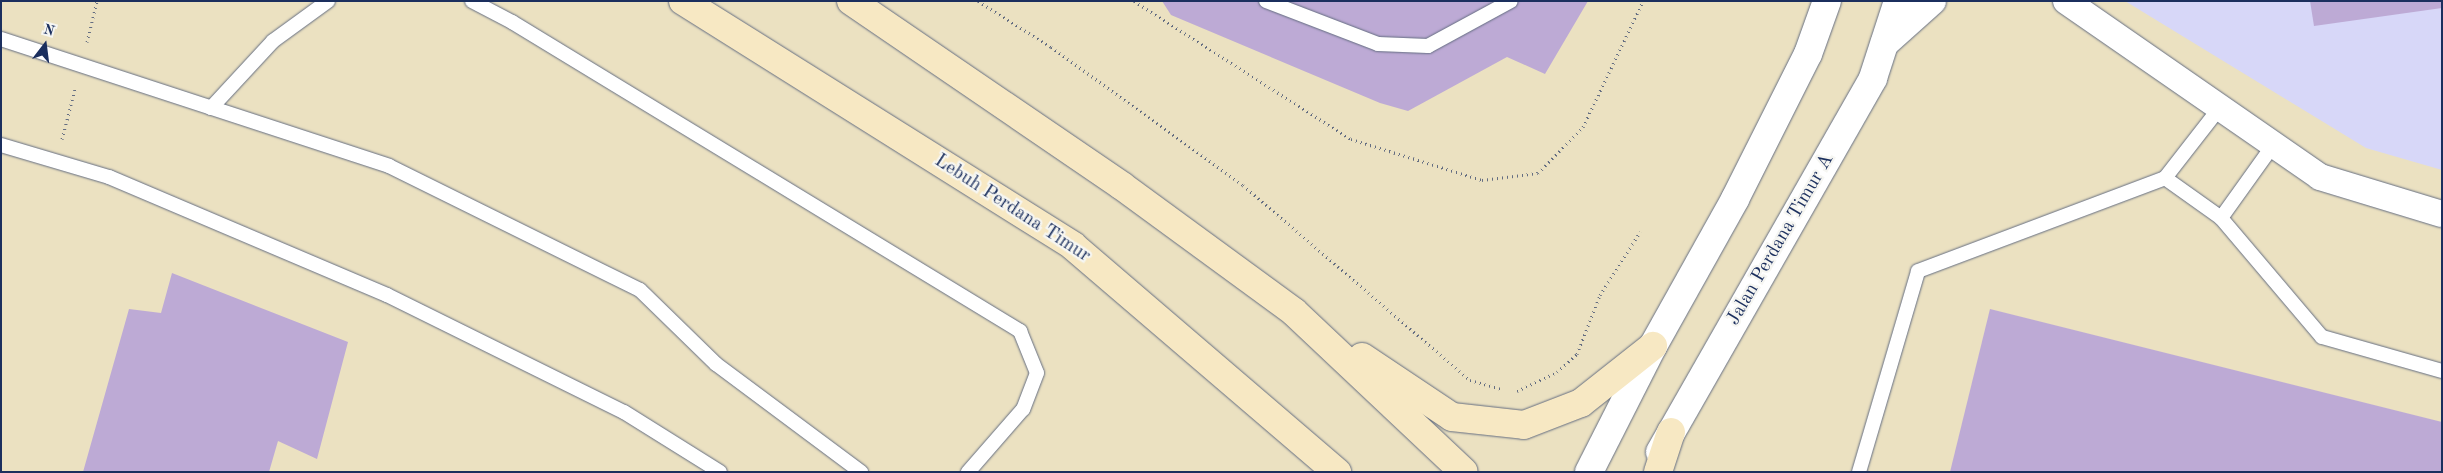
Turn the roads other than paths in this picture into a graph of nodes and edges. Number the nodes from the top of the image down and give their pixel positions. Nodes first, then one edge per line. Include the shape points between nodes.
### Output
1 (328, 1) edge
2 (472, 1) edge
3 (683, 1) edge
4 (850, 1) edge
5 (1266, 1) edge
6 (1511, 1) edge
7 (1826, 1) edge
8 (1898, 1) edge
9 (1932, 1) edge
10 (2066, 1) edge
11 (1, 39) edge
12 (1884, 45) junction
13 (2221, 106) junction
14 (211, 108) junction
15 (2274, 144) junction
16 (1, 145) edge
17 (2165, 178) junction
18 (2442, 214) edge
19 (2221, 218) junction
20 (1294, 312) junction
21 (1653, 346) junction
22 (2442, 371) edge
23 (1671, 432) junction
24 (1331, 467) edge
25 (720, 472) edge
26 (861, 472) edge
27 (968, 472) edge
28 (1464, 472) edge
29 (1589, 472) edge
30 (1649, 472) edge
31 (1658, 472) edge
32 (1859, 472) edge

1 - 14 lane via 272,41
2 - 27 lane via 512,22 1020,331 1037,373 1023,409
3 - 24 main road, Lebuh Perdana Timur via 1073,246
4 - 20 main road via 1122,186
5 - 6 lane via 1378,44 1428,46
7 - 21 street via 1808,54 1735,198
8 - 12 street, Jalan Perdana Timur A
9 - 12 street
10 - 13 street
11 - 14 lane
12 - 23 street, Jalan Perdana Timur A via 1873,78
13 - 15 street
13 - 17 lane
14 - 26 lane via 389,166 640,290 716,364
15 - 18 street via 2320,177
15 - 19 lane
16 - 25 lane via 109,177 387,295 624,412
17 - 19 lane
17 - 32 lane via 1918,271
19 - 22 lane via 2322,336
20 - 21 main road via 1452,417 1524,425 1581,403
20 - 28 main road
21 - 29 street
23 - 30 street, Jalan Perdana Timur A
23 - 31 main road

